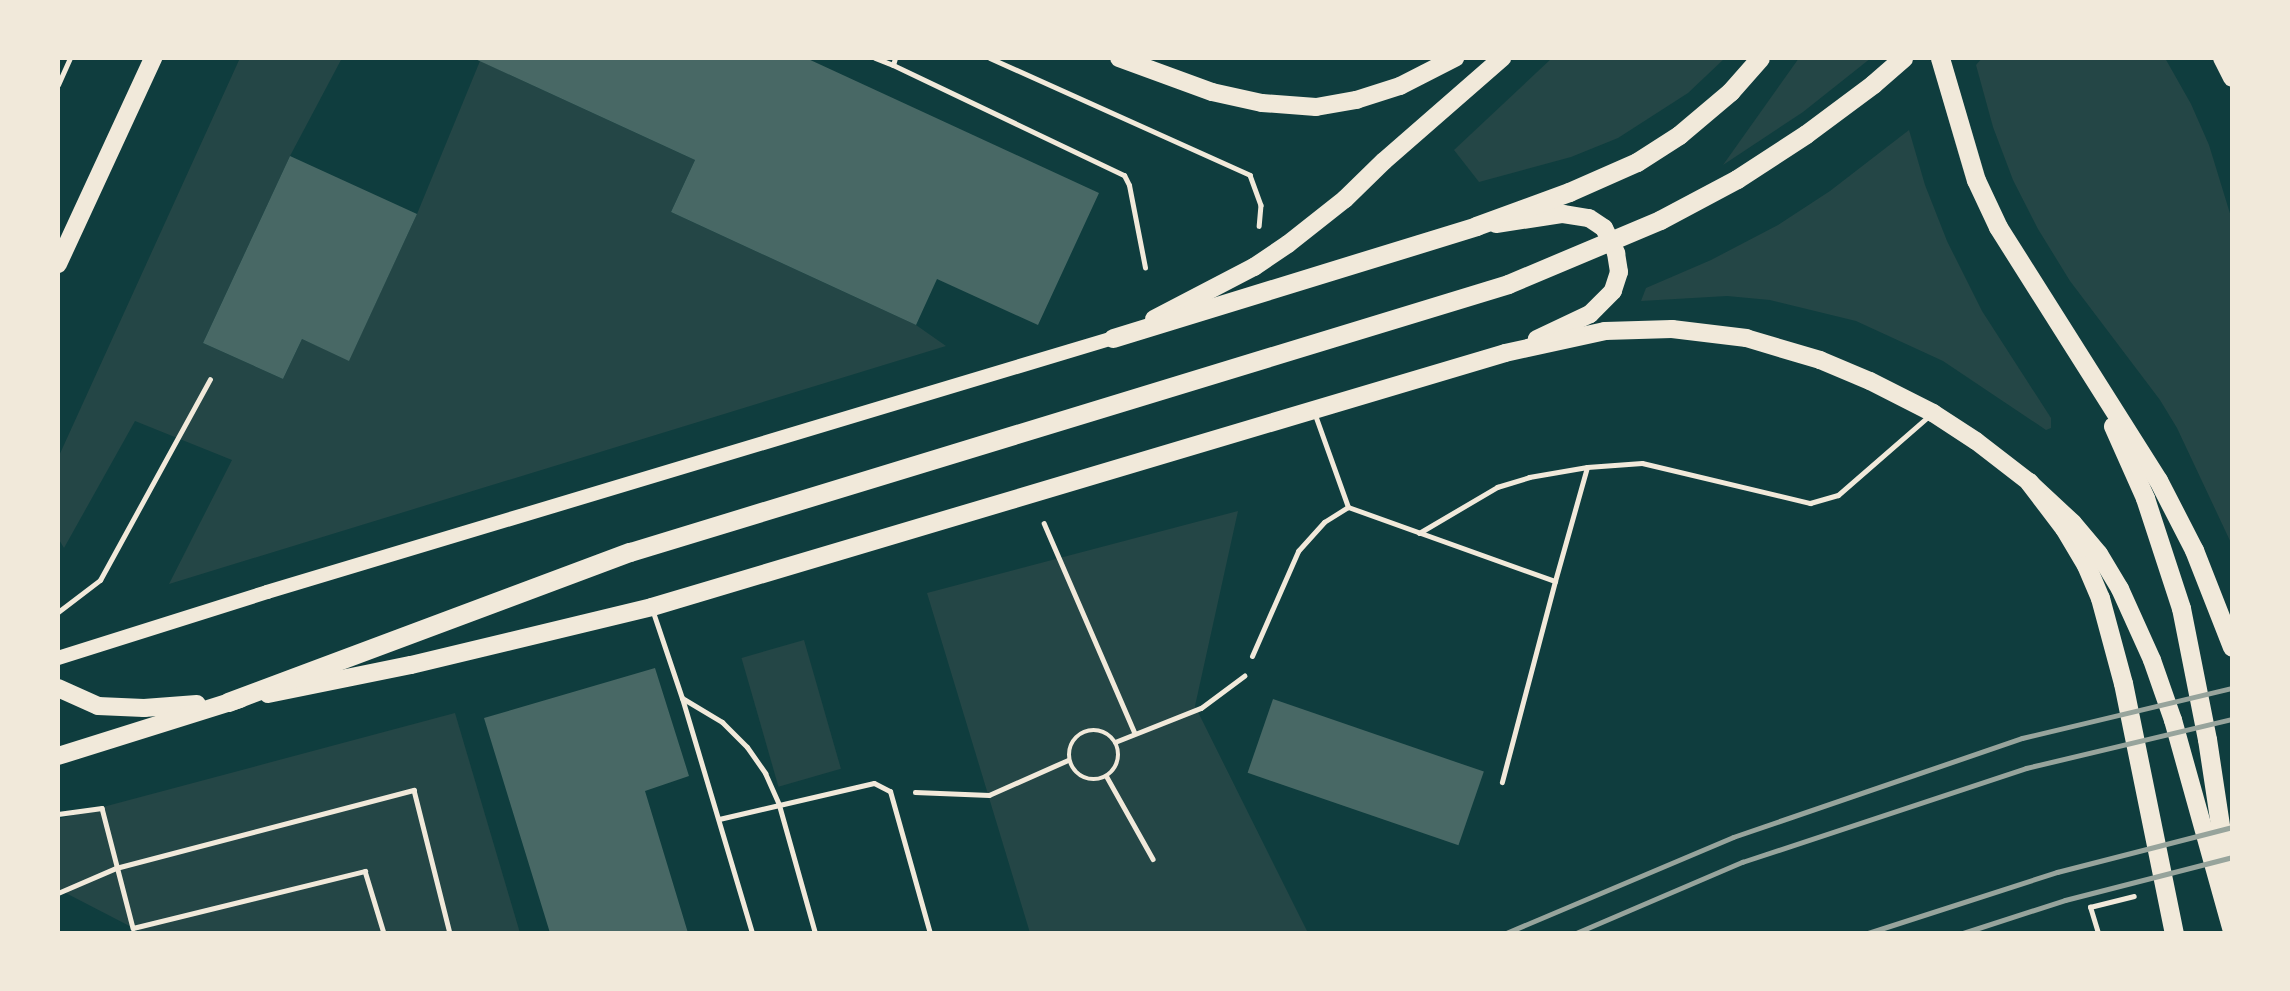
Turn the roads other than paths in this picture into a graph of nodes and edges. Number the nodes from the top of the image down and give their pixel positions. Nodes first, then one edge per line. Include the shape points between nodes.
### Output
1 (153, 58) edge
2 (875, 58) edge
3 (895, 58) edge
4 (1119, 58) edge
5 (1455, 58) edge
6 (1502, 58) edge
7 (1760, 58) edge
8 (1903, 58) edge
9 (1940, 58) edge
10 (2222, 58) edge
11 (893, 65) junction
12 (2232, 78) edge
13 (1476, 226) junction
14 (59, 259) edge
15 (1145, 267) dead end
16 (1113, 338) junction
17 (1505, 353) junction
18 (2084, 365) junction
19 (210, 379) dead end
20 (1313, 409) junction
21 (1933, 413) junction
22 (1587, 467) junction
23 (2029, 482) junction
24 (1348, 508) junction
25 (1419, 533) junction
26 (1555, 582) junction
27 (652, 607) junction
28 (58, 612) edge
29 (2232, 647) edge
30 (1252, 656) road end
31 (58, 659) edge
32 (58, 688) edge
33 (682, 698) junction
34 (228, 702) junction
35 (58, 756) edge
36 (1502, 782) dead end
37 (779, 805) junction
38 (719, 819) junction
39 (2232, 905) edge
40 (2232, 932) edge
41 (752, 933) edge
42 (816, 933) edge
43 (930, 933) edge
44 (2174, 933) edge

1 - 14 main road
2 - 11 lane
3 - 11 lane
4 - 5 main road via 1212,92 1262,103 1316,107 1399,86
6 - 16 main road via 1345,199 1254,267
7 - 13 highway via 1730,92 1679,135 1637,162
8 - 34 highway via 1806,134 1737,179 1649,225 1508,284 630,552
9 - 18 highway via 1976,180 1998,227
10 - 12 main road
11 - 15 lane via 1124,175
13 - 16 highway
13 - 17 main road via 1563,214 1589,218 1604,229 1616,253 1619,272 1613,291 1590,314
16 - 31 main road
17 - 20 main road
17 - 21 main road via 1605,331 1672,329 1746,338 1819,360
18 - 29 highway via 2158,480 2193,550
18 - 39 highway via 2145,498 2181,608
19 - 28 lane via 100,580
20 - 24 lane
20 - 27 main road
21 - 22 lane via 1838,495 1810,503 1642,463
21 - 23 main road
22 - 25 lane via 1497,487
22 - 26 lane
23 - 40 main road via 2099,554 2136,620 2174,720
23 - 44 highway via 2064,528 2100,597 2123,683
24 - 25 lane
24 - 30 lane via 1324,522 1298,551
25 - 26 lane
26 - 36 lane
27 - 33 lane
27 - 34 main road via 425,662
32 - 34 main road via 98,706
33 - 37 lane via 722,722 747,747
33 - 38 lane
34 - 35 main road
37 - 38 lane
37 - 42 lane
37 - 43 lane via 874,783 890,791
38 - 41 lane

